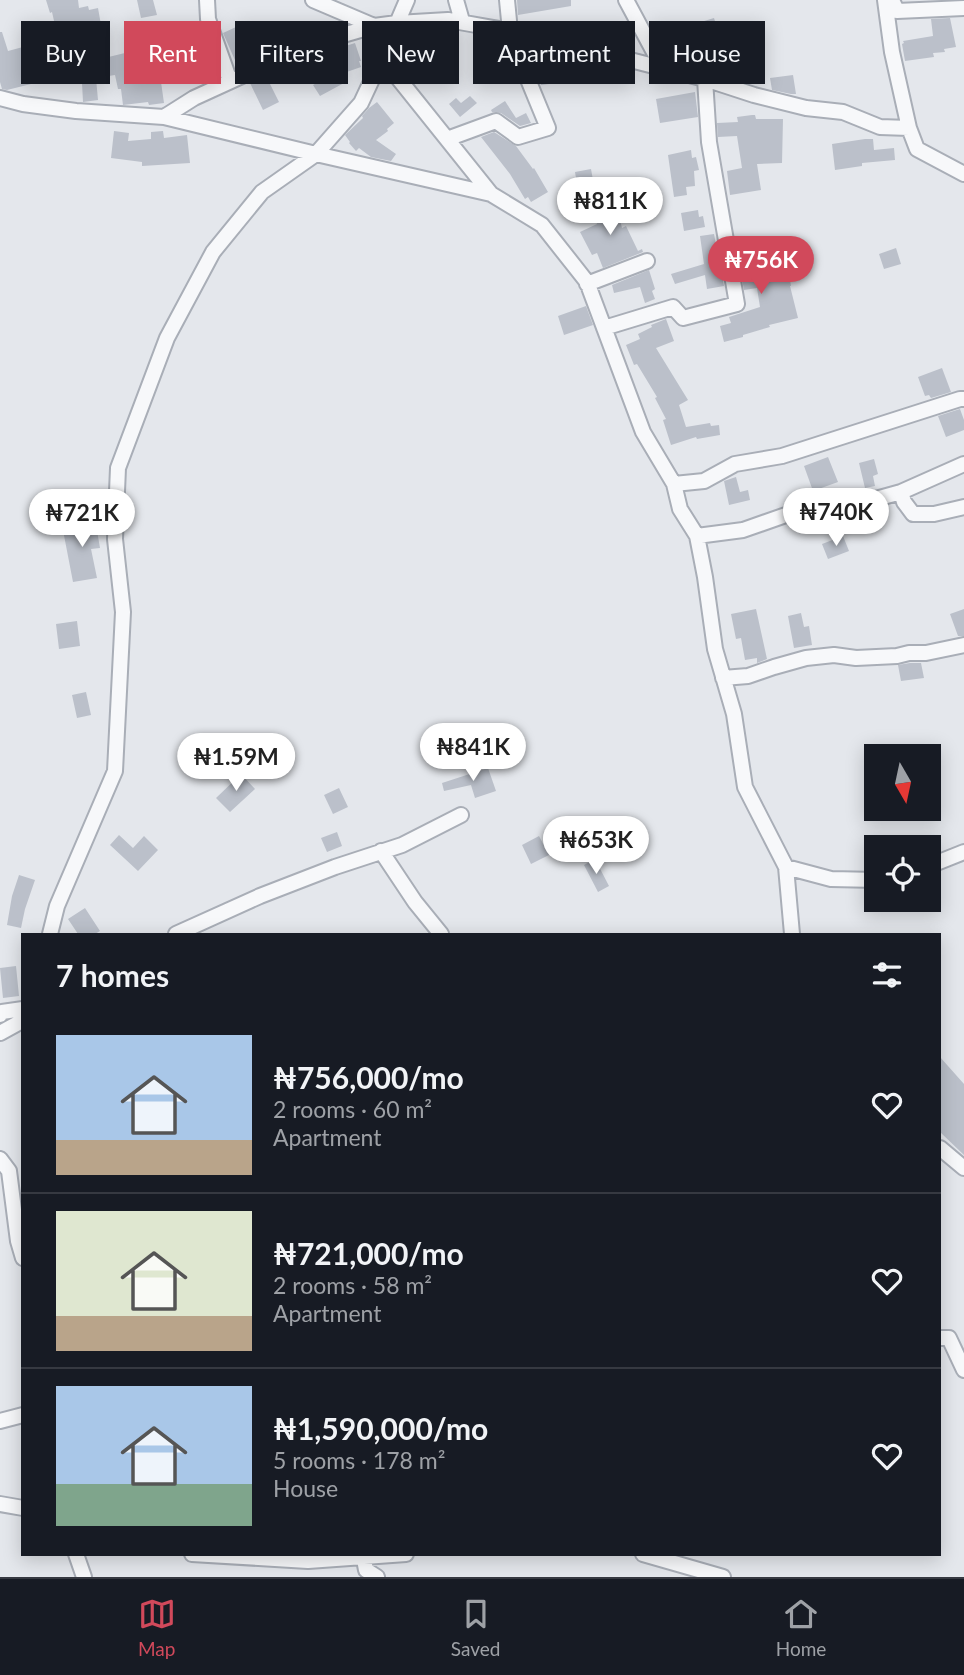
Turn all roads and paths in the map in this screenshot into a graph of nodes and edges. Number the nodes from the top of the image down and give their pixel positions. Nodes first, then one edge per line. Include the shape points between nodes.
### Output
1 (207, 0) edge
2 (313, 0) edge
3 (407, 0) edge
4 (456, 0) edge
5 (507, 0) edge
6 (626, 0) edge
7 (885, 0) edge
8 (892, 0) edge
9 (964, 8) edge
10 (362, 21) edge
11 (398, 21) edge
12 (431, 21) edge
13 (463, 21) junction
14 (506, 21) edge
15 (473, 23) edge
16 (362, 29) edge
17 (649, 43) edge
18 (230, 81) junction
19 (370, 84) edge
20 (403, 84) edge
21 (530, 84) edge
22 (705, 84) edge
23 (720, 84) edge
24 (0, 98) edge
25 (164, 117) junction
26 (909, 128) junction
27 (447, 139) junction
28 (316, 155) junction
29 (964, 174) edge
30 (491, 194) junction
31 (647, 261) dead end
32 (587, 284) junction
33 (604, 328) junction
34 (964, 399) edge
35 (964, 464) edge
36 (674, 484) junction
37 (901, 492) junction
38 (964, 507) edge
39 (697, 536) junction
40 (964, 645) edge
41 (723, 678) junction
42 (461, 815) dead end
43 (381, 851) junction
44 (964, 852) edge
45 (941, 861) edge
46 (786, 867) junction
47 (864, 880) edge
48 (50, 933) edge
49 (178, 933) edge
50 (440, 933) edge
51 (792, 933) edge
52 (21, 1009) edge
53 (0, 1015) edge
54 (21, 1020) edge
55 (0, 1033) edge
56 (941, 1149) edge
57 (0, 1158) edge
58 (964, 1168) edge
59 (21, 1251) edge
60 (951, 1338) edge
61 (964, 1370) edge
62 (21, 1416) edge
63 (0, 1421) edge
64 (0, 1503) edge
65 (21, 1508) edge
66 (77, 1556) edge
67 (231, 1556) edge
68 (352, 1556) edge
69 (363, 1556) edge
70 (650, 1556) edge
71 (84, 1577) edge
72 (377, 1577) edge
73 (723, 1577) edge

1 - 18 street via 208,19
2 - 10 street
3 - 11 street
4 - 13 street
5 - 14 street
6 - 17 street
7 - 26 street
8 - 9 street via 897,11
12 - 13 street
13 - 15 street
16 - 18 street via 312,44
18 - 25 street
19 - 28 street via 361,103
20 - 27 street
21 - 27 street via 548,128 518,137 496,121
22 - 33 street via 709,142 737,304 683,318 673,307
23 - 26 street via 806,108 843,112 880,127
24 - 25 street via 76,111
25 - 28 street
26 - 29 street via 917,149
27 - 30 street
28 - 30 street
28 - 48 street via 262,192 214,251 167,338 118,468 115,539 123,612 116,771 57,906
30 - 32 street via 542,225
31 - 32 street
32 - 33 street
33 - 36 street via 643,432
34 - 36 street via 782,456 735,464 704,481
35 - 37 street
36 - 39 street via 680,509
37 - 38 street via 913,513
37 - 39 street via 811,517 803,509 743,530
39 - 41 street
40 - 41 street via 897,656 834,655
41 - 46 street via 734,714 745,787
42 - 43 street
43 - 49 street via 260,896
43 - 50 street
44 - 45 street
46 - 47 street via 831,879
46 - 51 street
52 - 53 street
54 - 55 street
56 - 58 street
57 - 59 street via 9,1171
60 - 61 street
62 - 63 street
64 - 65 street
66 - 71 street
67 - 68 street via 308,1560
69 - 72 street via 366,1570
70 - 73 street

